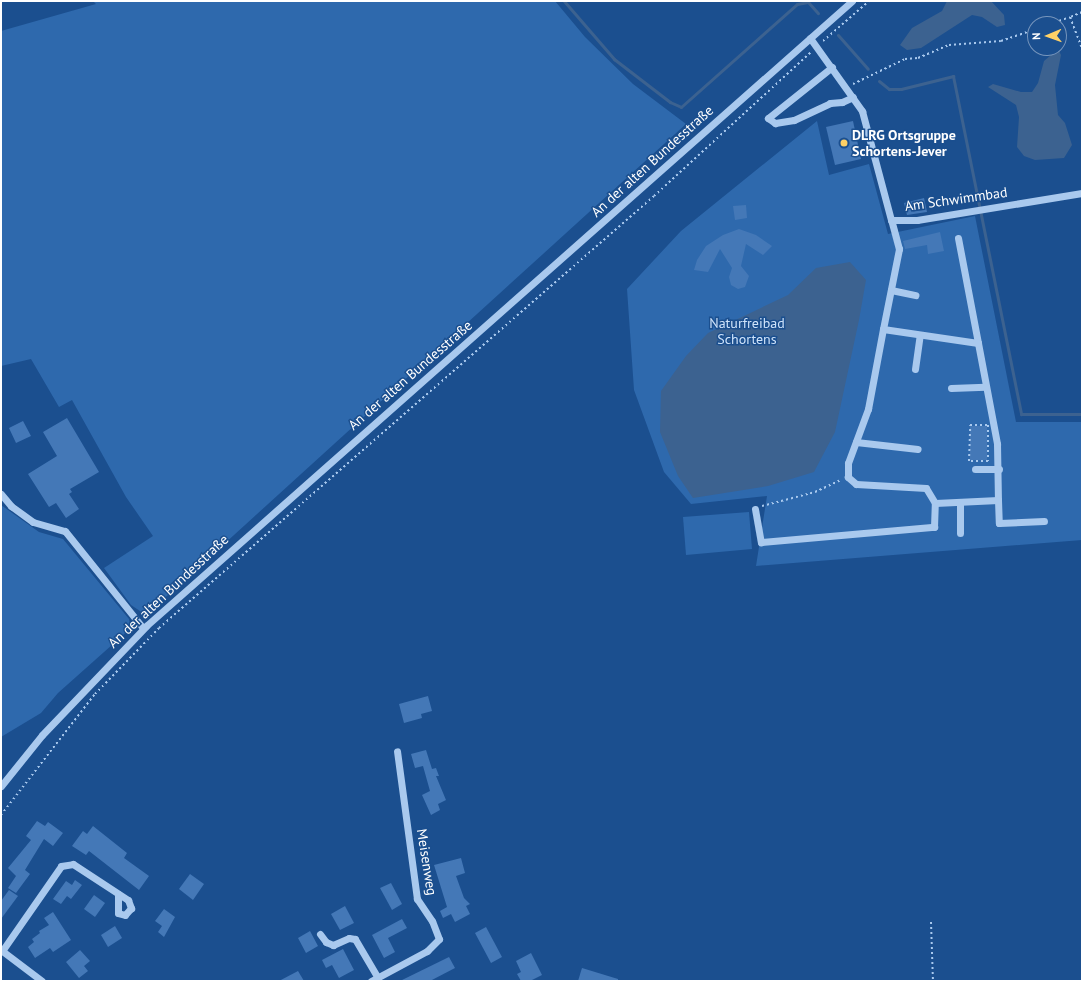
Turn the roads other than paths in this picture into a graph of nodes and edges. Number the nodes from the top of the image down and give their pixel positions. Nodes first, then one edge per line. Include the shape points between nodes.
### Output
1 (852, 1) edge
2 (810, 38) junction
3 (832, 67) junction
4 (852, 97) junction
5 (1082, 193) edge
6 (891, 220) junction
7 (958, 238) dead end
8 (891, 290) junction
9 (915, 295) dead end
10 (883, 329) junction
11 (920, 335) junction
12 (978, 343) junction
13 (915, 369) dead end
14 (985, 387) junction
15 (951, 388) dead end
16 (856, 442) junction
17 (918, 449) dead end
18 (974, 469) dead end
19 (999, 469) junction
20 (1, 494) edge
21 (998, 500) junction
22 (960, 502) junction
23 (935, 503) junction
24 (755, 509) road end
25 (1044, 521) dead end
26 (960, 533) dead end
27 (143, 628) junction
28 (397, 751) dead end
29 (1, 786) edge
30 (118, 894) dead end
31 (320, 934) dead end
32 (2, 951) edge
33 (374, 979) edge
34 (42, 981) edge

1 - 2 street, An der alten Bundesstraße
2 - 3 street, Am Schwimmbad
2 - 27 street, An der alten Bundesstraße
3 - 4 street, Am Schwimmbad
3 - 4 street via 768,118 775,123 794,120 830,103 842,102
4 - 6 street, Am Schwimmbad via 862,111
5 - 6 street, Am Schwimmbad via 917,220
6 - 8 street via 899,249
7 - 12 street
8 - 9 street
8 - 10 street
10 - 11 street
10 - 16 street via 868,409
11 - 12 street
11 - 13 street
12 - 14 street
14 - 15 street
14 - 19 street
16 - 17 street
16 - 23 street via 848,463 848,477 856,484 926,488
18 - 19 street
19 - 21 street
20 - 27 street via 11,506 33,522 65,531
21 - 22 street
21 - 25 street via 999,523
22 - 23 street
22 - 26 street
23 - 24 street via 934,527 761,542
27 - 29 street, An der alten Bundesstraße via 42,735
28 - 33 street, Meisenweg via 417,899 432,921 439,938 427,951
30 - 32 street via 73,864 61,866
31 - 33 street via 326,942 333,945 349,938 355,939
32 - 34 street

